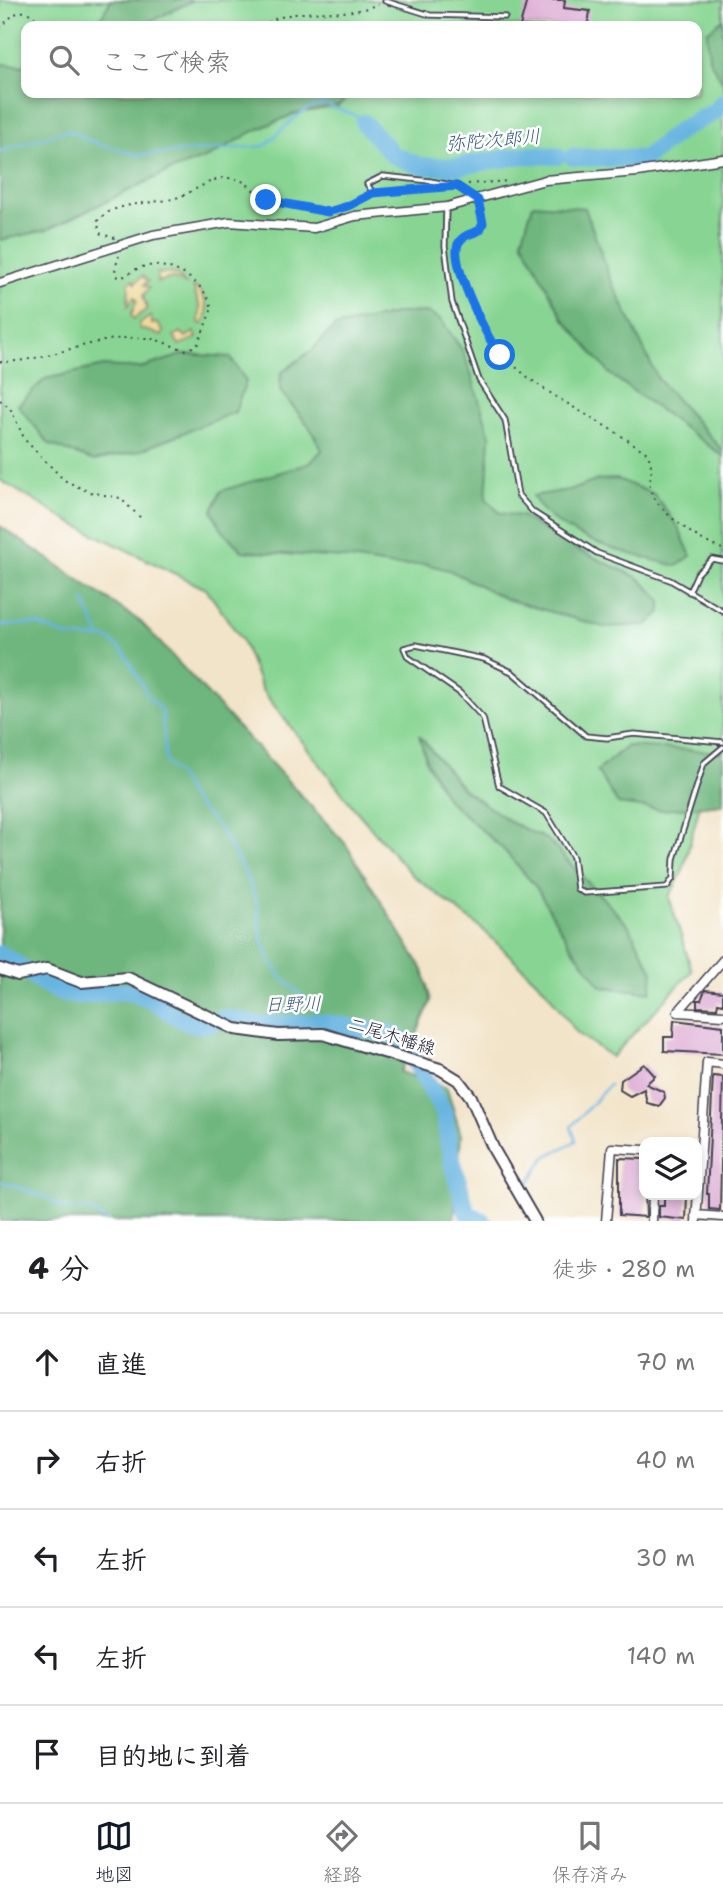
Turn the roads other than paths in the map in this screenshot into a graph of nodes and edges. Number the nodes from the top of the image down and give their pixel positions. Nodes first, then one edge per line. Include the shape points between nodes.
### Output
1 (385, 1) edge
2 (505, 17) dead end
3 (723, 159) edge
4 (373, 193) road end
5 (478, 200) junction
6 (447, 207) junction
7 (0, 283) edge
8 (723, 561) edge
9 (690, 592) junction
10 (723, 611) edge
11 (723, 744) edge
12 (723, 961) edge
13 (0, 969) edge
14 (723, 1015) edge
15 (723, 1063) edge
16 (700, 1137) edge
17 (639, 1150) edge
18 (653, 1200) edge
19 (697, 1200) edge
20 (723, 1217) edge
21 (696, 1218) edge
22 (535, 1221) edge
23 (606, 1221) edge
24 (652, 1221) edge

1 - 2 lane via 430,15
3 - 5 street via 526,185
4 - 5 lane via 367,184 383,176 457,186
5 - 6 street
6 - 7 street via 355,216 314,228 229,222 118,243
6 - 9 lane via 445,246 452,302 479,380 505,420 518,495 533,512 597,553
8 - 9 lane via 712,559 705,564
9 - 10 lane
11 - 11 lane via 634,734 586,736 522,679 489,660 416,645 404,648 408,657 460,693 483,718 499,786 546,813 573,857 577,889 584,893 667,887 704,762
12 - 14 street via 678,1012
13 - 22 main road, 二尾木幡線 via 18,975 40,968 81,982 128,978 216,1021 261,1034 323,1034 429,1064 458,1080 471,1097 494,1150
15 - 16 street via 707,1062
17 - 23 street via 612,1148
18 - 24 street
19 - 21 street
20 - 21 street

